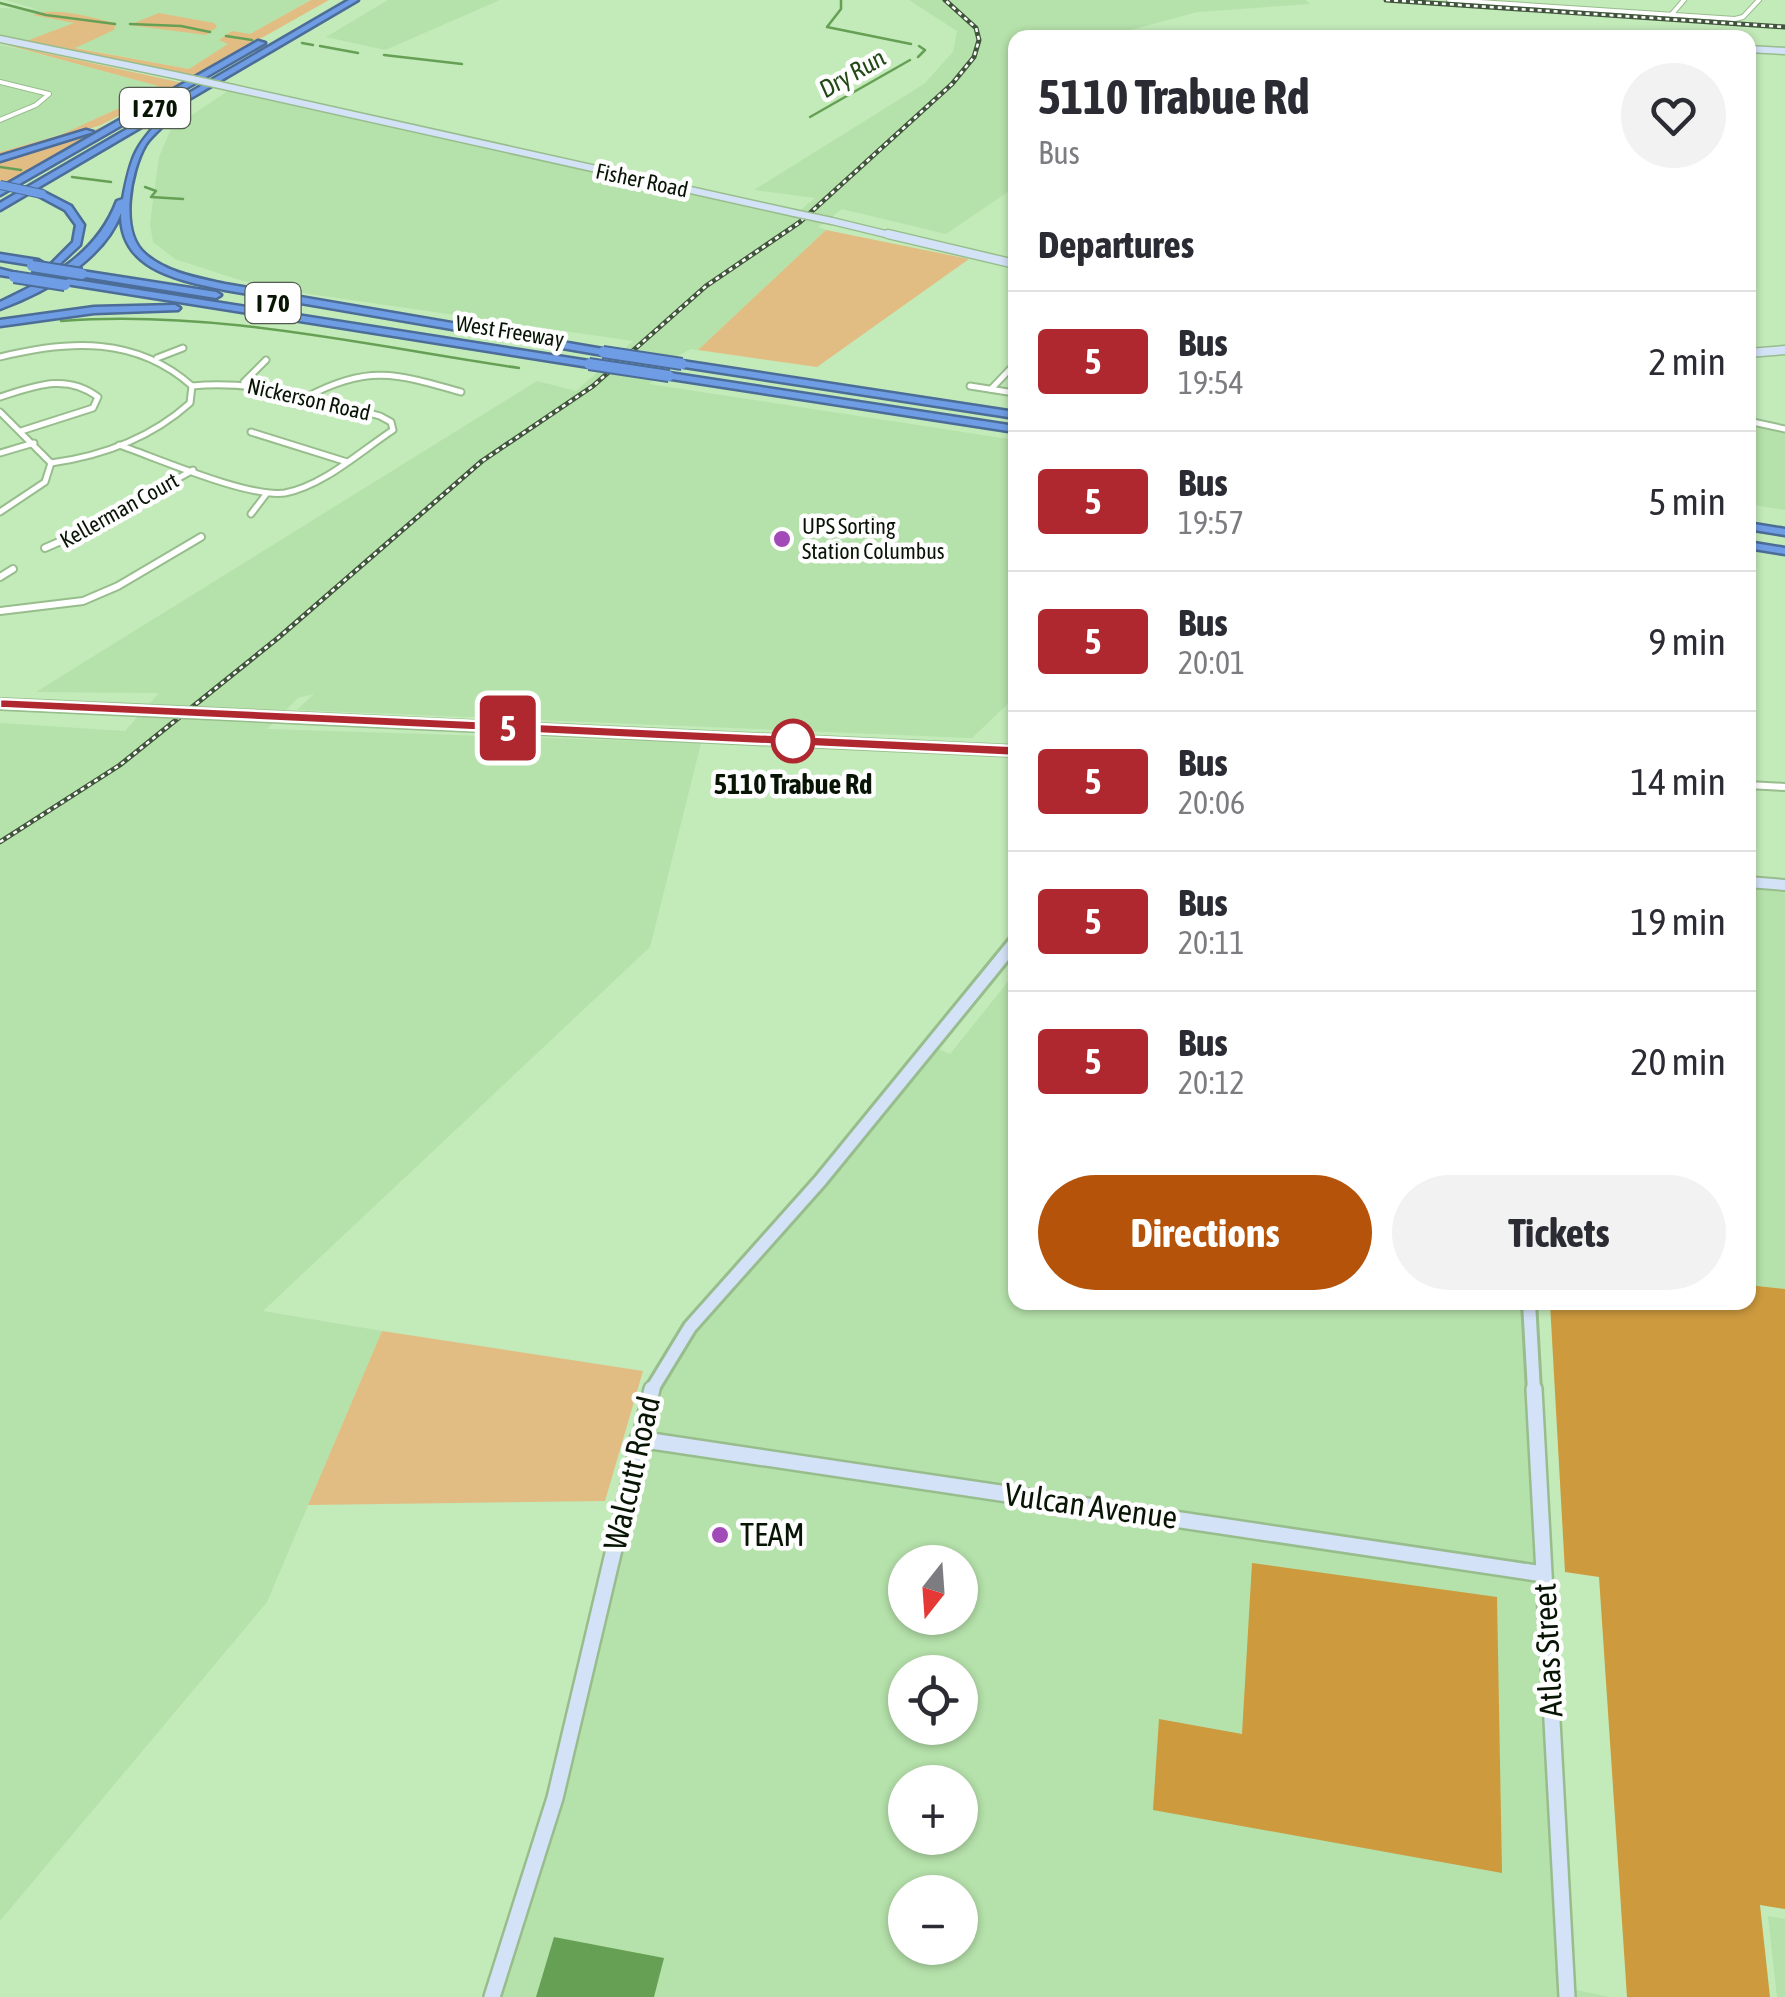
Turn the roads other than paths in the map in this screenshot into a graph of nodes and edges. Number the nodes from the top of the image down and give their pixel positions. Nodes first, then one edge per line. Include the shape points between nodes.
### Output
1 (337, 0) edge
2 (354, 0) edge
3 (1450, 0) edge
4 (1458, 0) edge
5 (1534, 0) edge
6 (1608, 0) edge
7 (1684, 0) edge
8 (1759, 0) edge
9 (1528, 5) junction
10 (1598, 10) junction
11 (1671, 15) junction
12 (309, 17) junction
13 (0, 39) edge
14 (290, 39) junction
15 (1756, 49) edge
16 (1785, 50) edge
17 (0, 82) edge
18 (161, 99) junction
19 (0, 120) edge
20 (135, 158) junction
21 (0, 159) edge
22 (0, 192) edge
23 (0, 207) edge
24 (0, 259) edge
25 (1008, 262) edge
26 (85, 272) junction
27 (0, 274) edge
28 (0, 296) edge
29 (0, 306) edge
30 (371, 313) junction
31 (0, 322) edge
32 (452, 343) junction
33 (182, 348) dead end
34 (1785, 350) edge
35 (604, 352) junction
36 (1756, 352) edge
37 (0, 358) edge
38 (157, 358) junction
39 (266, 360) dead end
40 (1008, 371) edge
41 (244, 382) junction
42 (192, 386) junction
43 (970, 386) dead end
44 (991, 389) junction
45 (461, 392) dead end
46 (1008, 392) dead end
47 (0, 397) edge
48 (307, 397) junction
49 (0, 412) edge
50 (1008, 414) edge
51 (1756, 423) edge
52 (1008, 428) edge
53 (1785, 429) edge
54 (21, 431) junction
55 (251, 432) dead end
56 (34, 443) junction
57 (119, 446) junction
58 (0, 454) edge
59 (347, 462) junction
60 (51, 463) junction
61 (192, 470) junction
62 (267, 493) junction
63 (0, 512) edge
64 (251, 514) dead end
65 (1756, 527) edge
66 (1785, 530) edge
67 (202, 537) dead end
68 (1756, 544) edge
69 (45, 548) dead end
70 (1785, 549) edge
71 (12, 569) dead end
72 (0, 577) edge
73 (0, 610) edge
74 (0, 704) edge
75 (1008, 751) edge
76 (1756, 786) edge
77 (1785, 787) edge
78 (1756, 883) edge
79 (1785, 885) edge
80 (1008, 951) edge
81 (1528, 1310) edge
82 (638, 1439) junction
83 (1544, 1574) junction
84 (492, 1997) edge
85 (1567, 1997) edge

1 - 12 highway, I 270
2 - 14 highway, I 270
3 - 4 street
4 - 9 street
5 - 9 street
6 - 10 street
7 - 11 street
8 - 11 street via 1740,18
9 - 10 street
10 - 11 street
12 - 18 highway
12 - 22 highway, I 270
13 - 25 main road, Fisher Road, bridge
14 - 20 highway via 168,116
14 - 23 highway, I 270
15 - 16 main road
17 - 19 street via 49,94
18 - 21 highway via 83,134
18 - 22 highway
20 - 29 highway via 118,216 104,236 57,276
20 - 30 highway via 126,229 146,258 203,282
22 - 28 highway, bridge via 42,194 74,213 80,225 78,243 48,272
24 - 26 highway, West Freeway / I 70, bridge
26 - 30 highway
26 - 35 highway, West Freeway / I 70
27 - 32 highway, West Freeway / I 70, bridge
30 - 35 highway
31 - 32 highway via 176,308
32 - 52 highway, West Freeway / I 70, bridge
33 - 38 street
34 - 36 main road
35 - 50 highway, West Freeway / I 70, bridge
37 - 38 street via 88,345
38 - 42 street
39 - 41 street
40 - 44 street
41 - 42 street, Nickerson Road
41 - 48 street, Nickerson Road
42 - 57 street via 185,408
43 - 44 street
44 - 46 street
45 - 48 street via 362,371
47 - 54 street via 58,381 78,382 98,397 93,408
48 - 59 street, Nickerson Road via 391,422 390,435
49 - 54 street
51 - 53 street
54 - 56 street
55 - 59 street
56 - 58 street
56 - 60 street
57 - 60 street
57 - 61 street
59 - 62 street, Nickerson Road via 298,490
60 - 63 street via 45,482
61 - 62 street
61 - 69 street, Kellerman Court
62 - 64 street
65 - 66 highway
67 - 73 street via 84,602
68 - 70 highway
71 - 72 street
74 - 75 main road, bridge
76 - 77 street
78 - 79 main road
80 - 82 main road, Walcutt Road via 664,1362
81 - 83 main road, Atlas Street
82 - 83 main road, Vulcan Avenue
82 - 84 main road, Walcutt Road via 556,1798
83 - 85 main road, Atlas Street

